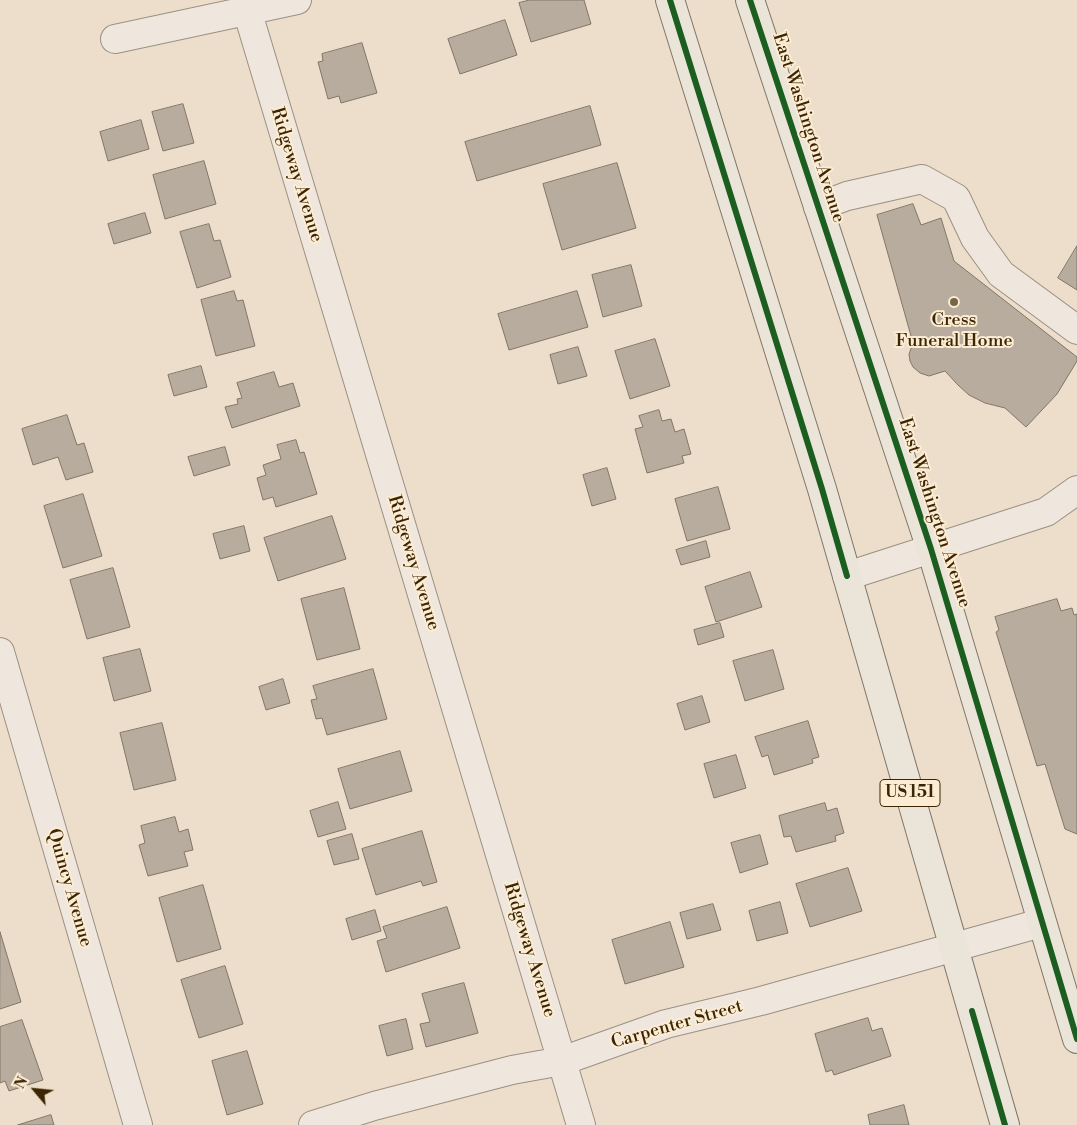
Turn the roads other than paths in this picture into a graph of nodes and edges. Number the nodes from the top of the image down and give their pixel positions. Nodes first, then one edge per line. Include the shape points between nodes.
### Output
1 (298, 0) edge
2 (670, 0) edge
3 (750, 0) edge
4 (246, 6) edge
5 (115, 39) dead end
6 (818, 207) junction
7 (1077, 330) edge
8 (1077, 490) edge
9 (931, 549) junction
10 (847, 576) junction
11 (0, 652) edge
12 (1041, 923) junction
13 (954, 947) junction
14 (1077, 1039) edge
15 (562, 1061) junction
16 (138, 1125) edge
17 (313, 1125) edge
18 (581, 1125) edge
19 (1005, 1125) edge

1 - 4 street
2 - 10 main road, US 151
3 - 6 main road, East Washington Avenue
4 - 5 street
4 - 15 street, Ridgeway Avenue
6 - 7 street via 847,196 922,180 956,198 975,238 1001,274
6 - 9 main road, East Washington Avenue
8 - 9 street via 1046,512
9 - 10 street
9 - 12 main road, East Washington Avenue
10 - 13 main road, US 151
11 - 16 street, Quincy Avenue
12 - 13 street, Carpenter Street
12 - 14 main road, East Washington Avenue
13 - 15 street, Carpenter Street via 666,1024
13 - 19 main road, US 151
15 - 17 street, Carpenter Street via 512,1070
15 - 18 street, Ridgeway Avenue

